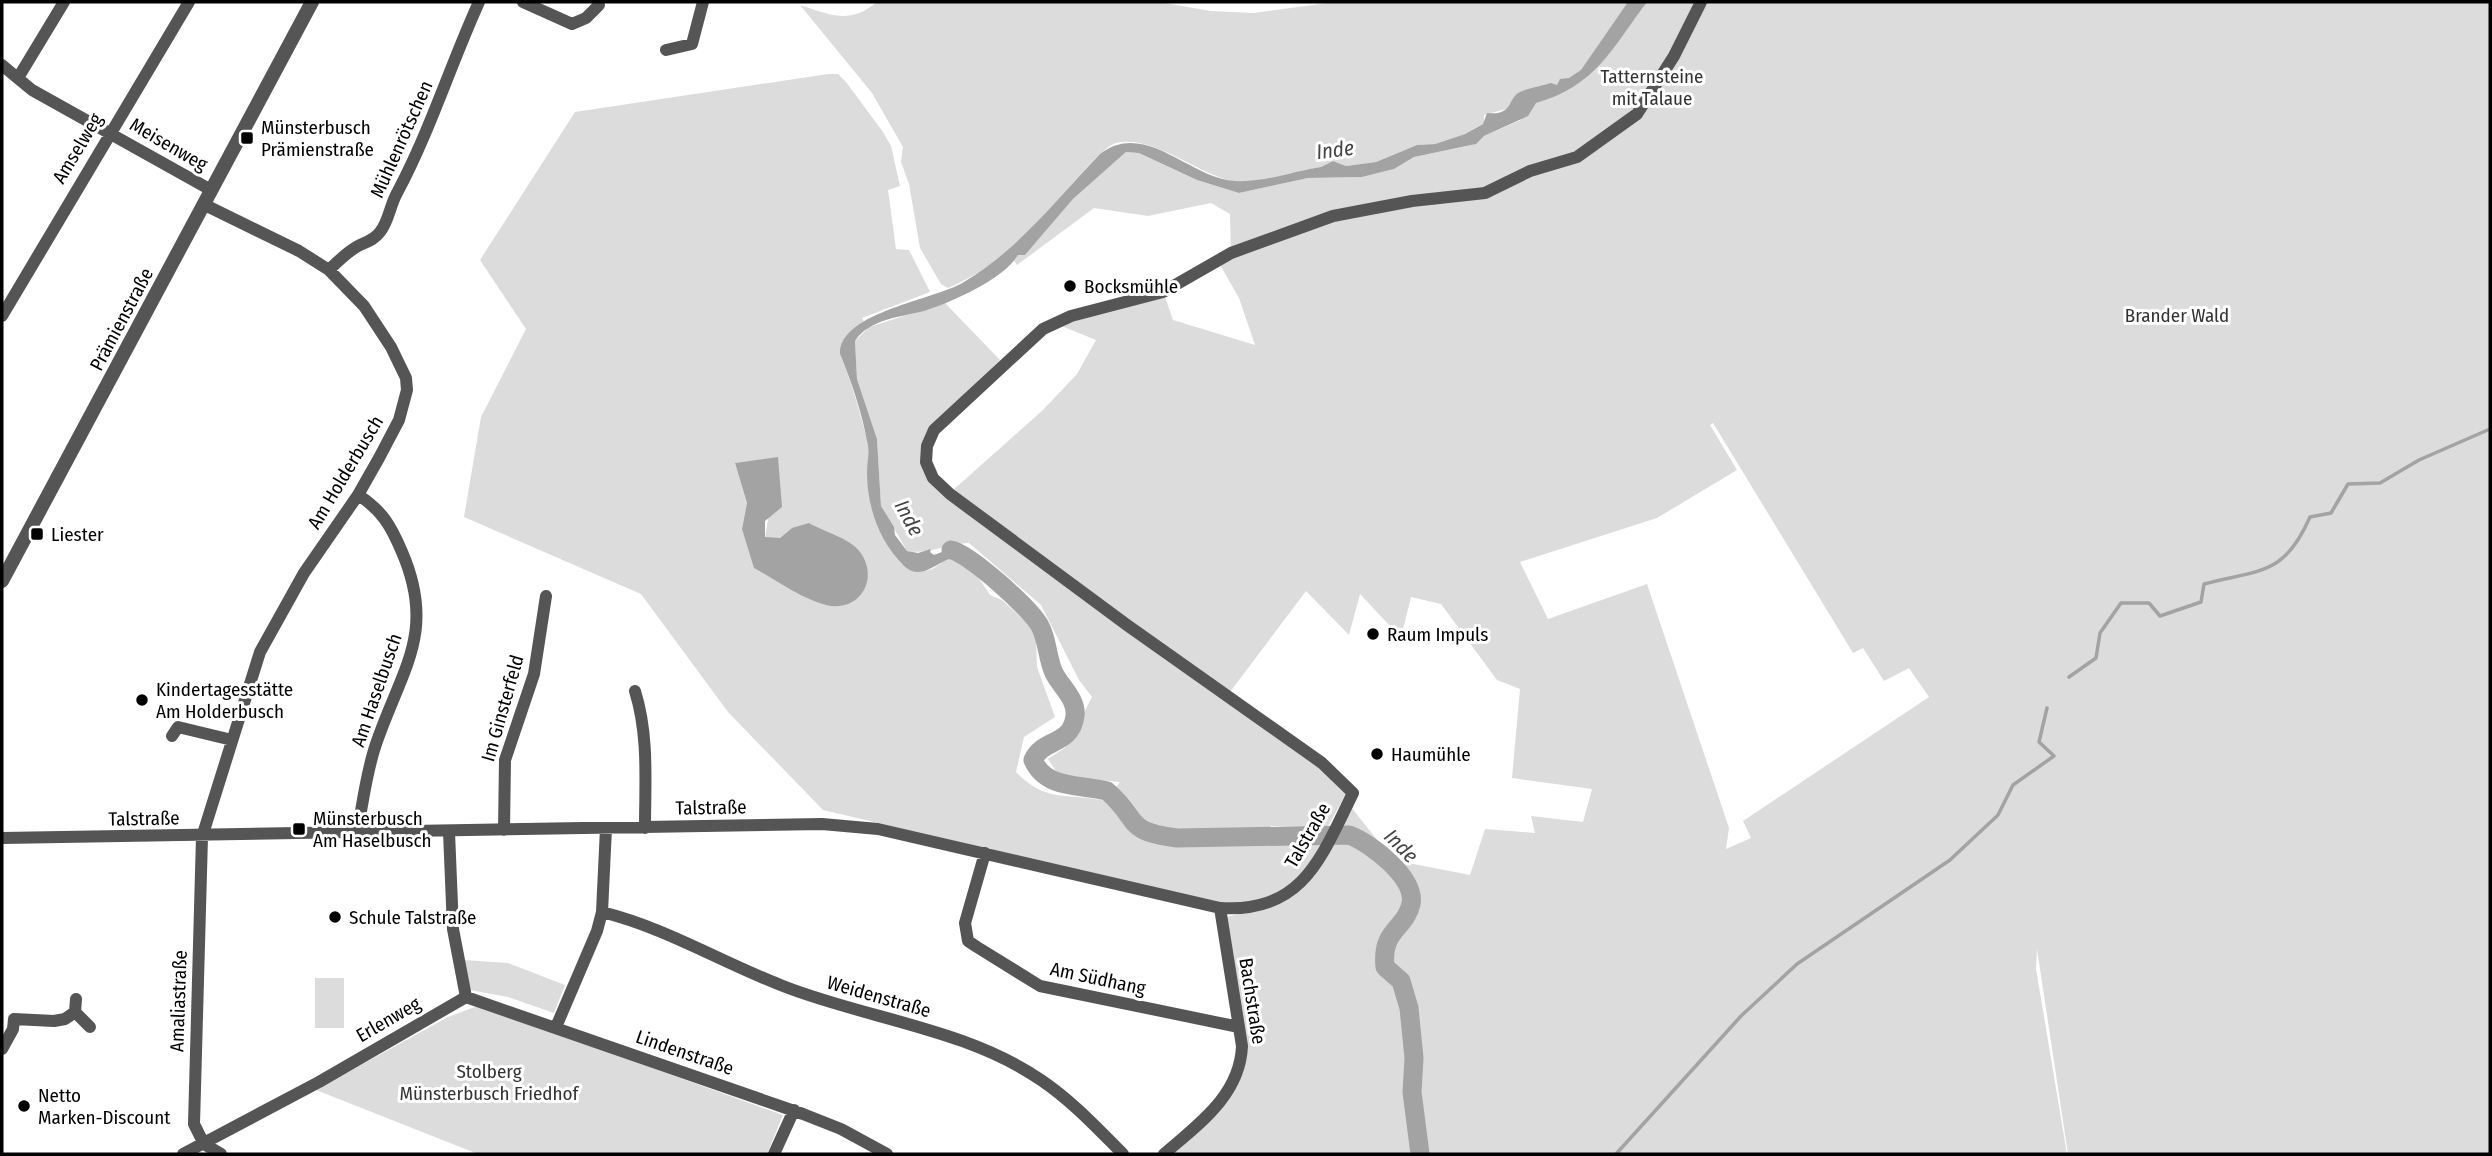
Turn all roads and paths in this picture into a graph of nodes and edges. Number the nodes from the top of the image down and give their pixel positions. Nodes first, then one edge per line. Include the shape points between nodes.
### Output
1 (64, 2) edge
2 (189, 2) edge
3 (312, 2) edge
4 (479, 2) edge
5 (523, 2) edge
6 (703, 2) edge
7 (1701, 2) edge
8 (598, 5) dead end
9 (666, 50) dead end
10 (2, 65) edge
11 (18, 78) junction
12 (110, 132) junction
13 (211, 190) junction
14 (203, 204) junction
15 (329, 270) junction
16 (2, 316) edge
17 (358, 495) junction
18 (2, 580) edge
19 (546, 596) dead end
20 (635, 691) dead end
21 (172, 736) dead end
22 (232, 740) junction
23 (606, 828) junction
24 (645, 828) junction
25 (504, 830) junction
26 (449, 832) junction
27 (357, 833) junction
28 (202, 837) junction
29 (2, 838) edge
30 (985, 853) junction
31 (1220, 908) junction
32 (602, 912) junction
33 (466, 997) junction
34 (90, 1027) dead end
35 (556, 1027) junction
36 (1239, 1027) junction
37 (2, 1049) edge
38 (794, 1111) junction
39 (204, 1144) junction
40 (183, 1154) edge
41 (221, 1154) edge
42 (774, 1154) edge
43 (887, 1154) edge
44 (1123, 1154) edge
45 (1164, 1154) edge

1 - 11 street
2 - 12 street, Amselweg
3 - 13 street, Prämienstraße
4 - 15 street, Mühlenrötschen via 386,222 370,241
5 - 8 street via 572,24
6 - 9 street via 692,44
7 - 31 street, Talstraße via 1637,114 1577,157 1530,171 1485,193 1333,216 1231,253 1163,292 1071,316 1043,329 934,430 926,462 933,478 950,494 1322,763 1353,793 1301,885 1287,896 1257,907
10 - 11 street, Meisenweg
11 - 12 street, Meisenweg
12 - 13 street, Meisenweg
12 - 16 street, Amselweg
13 - 14 street, Prämienstraße
14 - 15 street, Am Holderbusch
14 - 18 street, Prämienstraße
15 - 17 street, Am Holderbusch via 364,306 406,378 399,419
17 - 22 street, Am Holderbusch via 304,573 260,652
17 - 27 street, Am Haselbusch via 388,521 410,570 419,606 415,646 376,743
19 - 25 street, Im Ginsterfeld via 534,674 505,760
20 - 24 street via 645,747
21 - 22 street via 178,727
22 - 28 street, Am Holderbusch
23 - 24 street, Talstraße
23 - 25 street, Talstraße
23 - 32 street
24 - 30 street, Talstraße via 822,824 878,829
25 - 26 street, Talstraße
26 - 27 street, Talstraße
26 - 33 street via 453,929
27 - 28 street, Talstraße
28 - 29 street, Talstraße
28 - 39 street, Amaliastraße via 194,1124
30 - 31 street, Talstraße
30 - 36 street, Am Südhang via 965,923 968,941 976,947 1040,986
31 - 36 street, Bachstraße
32 - 35 street
32 - 44 street, Weidenstraße via 657,929 810,996 948,1036 993,1054 1039,1079 1076,1107
33 - 35 street, Lindenstraße
33 - 39 street, Erlenweg
34 - 37 street via 75,1006 65,1019 14,1019
35 - 38 street, Lindenstraße
36 - 45 street, Bachstraße via 1242,1061 1231,1089
38 - 42 street
38 - 43 street, Lindenstraße
39 - 40 street, Erlenweg
39 - 41 street

